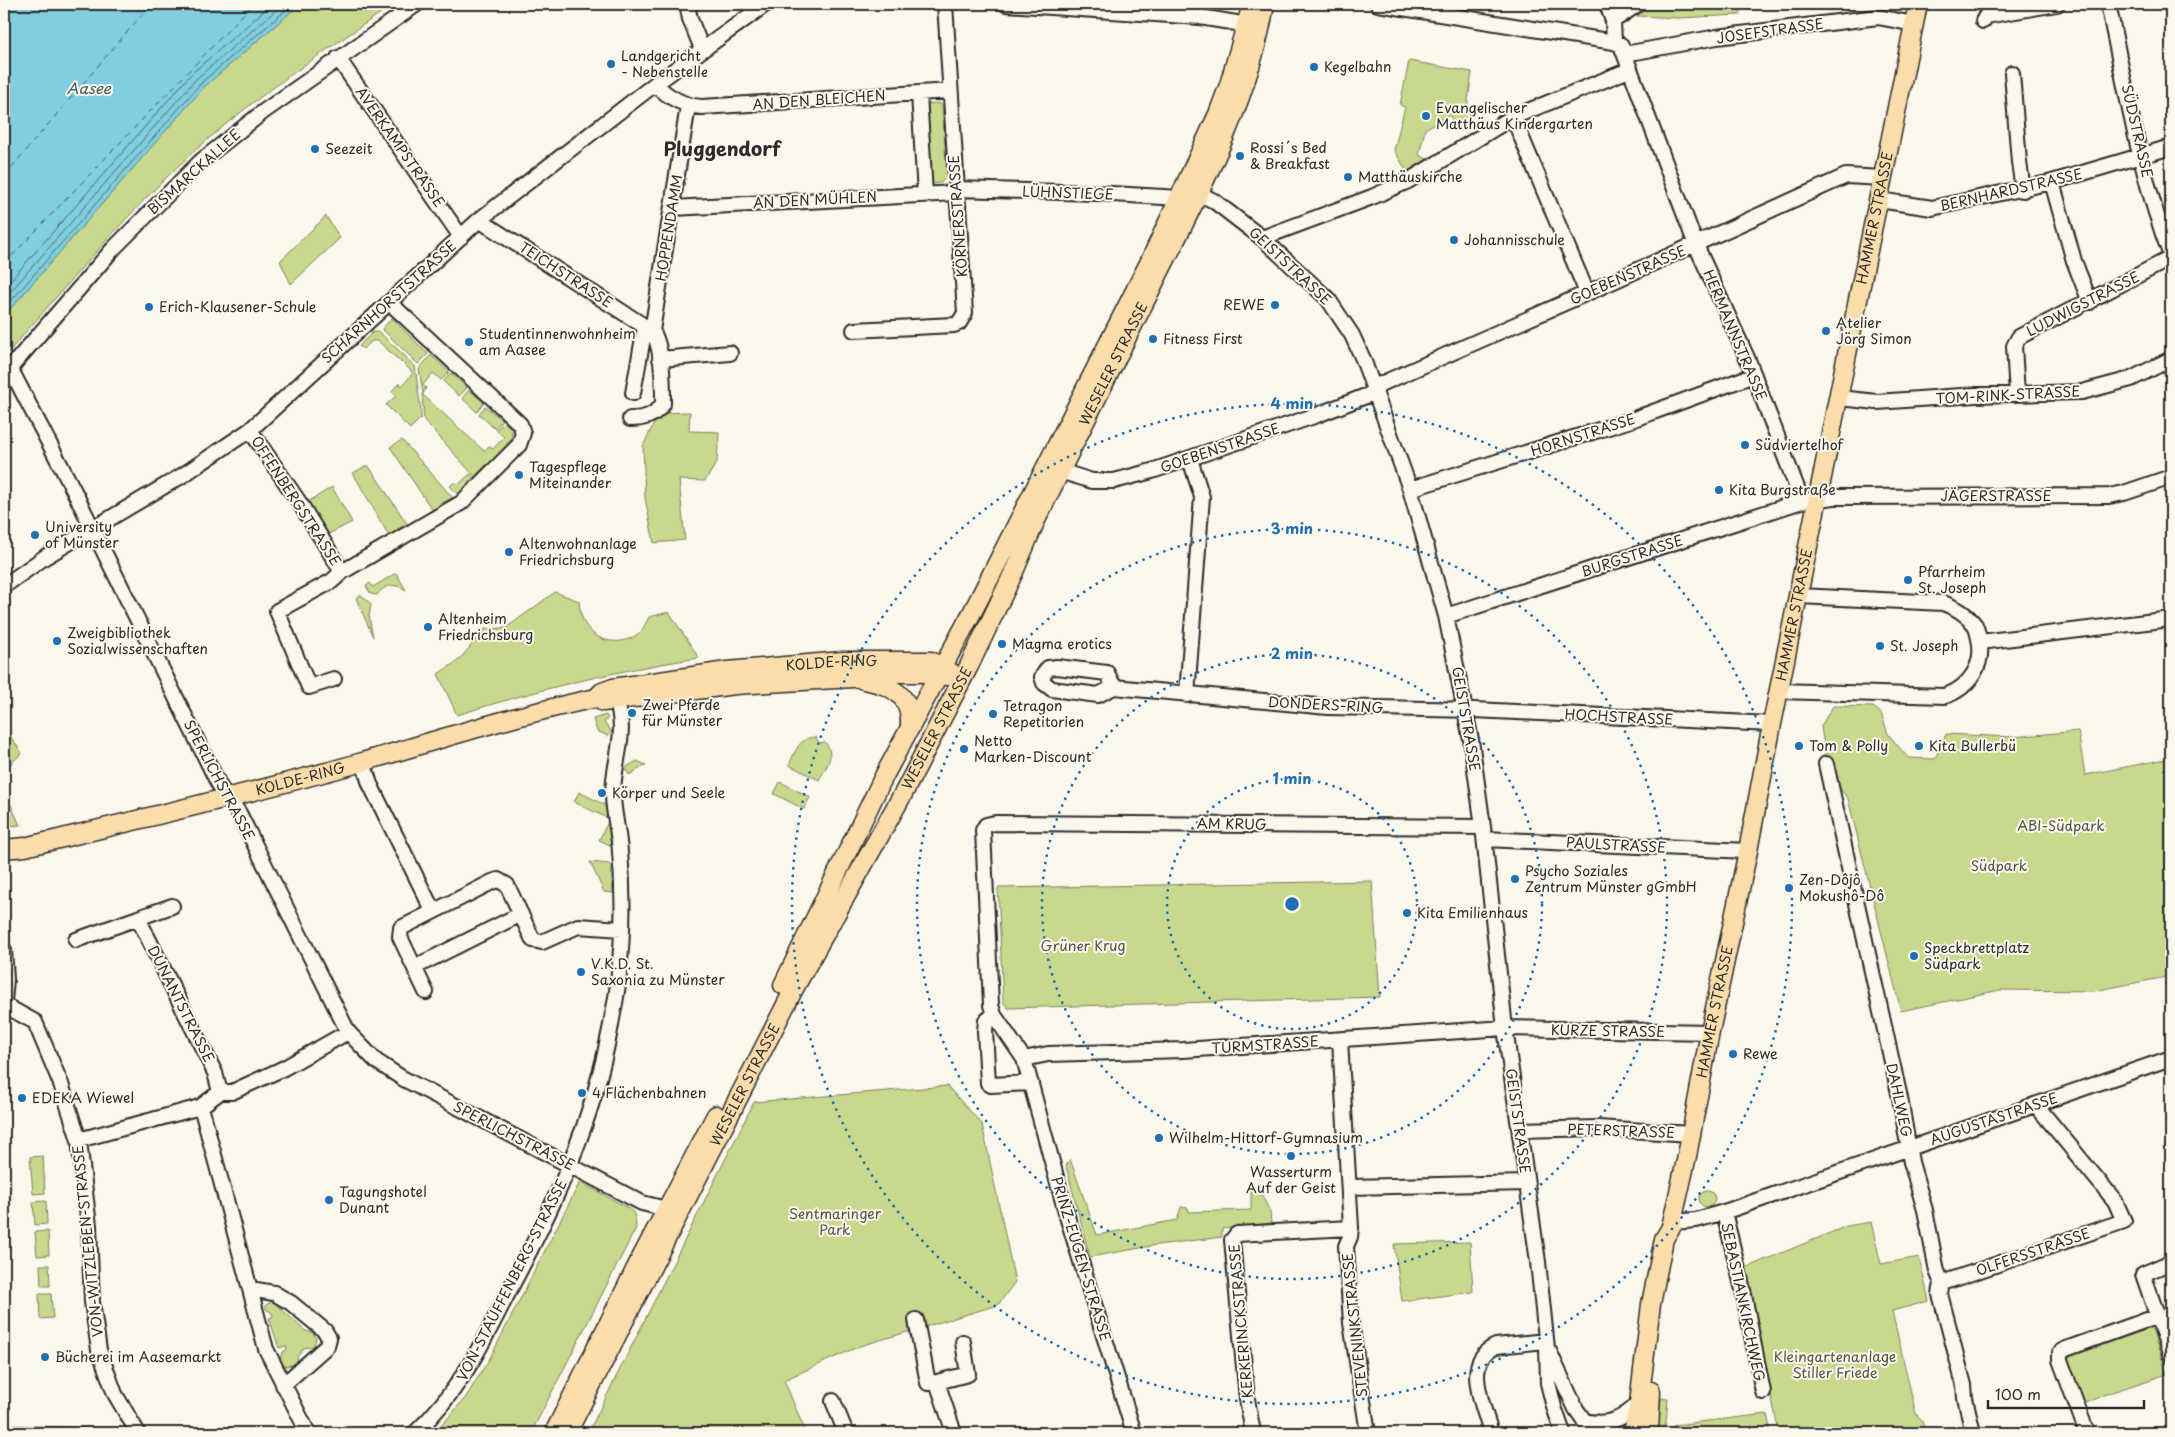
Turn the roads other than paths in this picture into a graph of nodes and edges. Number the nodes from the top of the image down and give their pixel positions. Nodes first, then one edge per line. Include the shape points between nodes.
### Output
1 (416, 4) edge
2 (687, 4) edge
3 (766, 4) edge
4 (946, 4) edge
5 (1006, 4) edge
6 (1252, 4) edge
7 (1265, 4) edge
8 (1378, 4) edge
9 (1607, 4) edge
10 (1638, 4) edge
11 (1918, 4) edge
12 (2058, 4) edge
13 (2108, 4) edge
14 (1410, 7) edge
15 (1613, 21) junction
16 (1983, 21) dead end
17 (1914, 24) junction
18 (1254, 26) junction
19 (1614, 42) junction
20 (702, 49) junction
21 (1626, 54) junction
22 (338, 58) junction
23 (1629, 70) junction
24 (2012, 73) dead end
25 (655, 84) junction
26 (950, 91) junction
27 (919, 94) junction
28 (688, 106) junction
29 (1513, 117) junction
30 (2171, 147) edge
31 (2142, 156) junction
32 (1883, 178) junction
33 (2052, 182) junction
34 (2023, 190) junction
35 (957, 191) junction
36 (1188, 193) junction
37 (925, 194) junction
38 (1879, 200) junction
39 (673, 208) junction
40 (479, 220) junction
41 (461, 237) junction
42 (1262, 238) junction
43 (1696, 245) junction
44 (2171, 257) edge
45 (1588, 293) junction
46 (2090, 302) junction
47 (390, 303) junction
48 (648, 329) junction
49 (854, 330) dead end
50 (730, 353) dead end
51 (660, 359) junction
52 (2171, 359) edge
53 (7, 372) edge
54 (1754, 375) junction
55 (1375, 390) junction
56 (633, 394) dead end
57 (2016, 394) junction
58 (1839, 398) junction
59 (630, 418) dead end
60 (250, 430) junction
61 (1190, 459) junction
62 (1060, 471) junction
63 (2171, 477) edge
64 (1410, 489) junction
65 (1810, 500) junction
66 (92, 528) junction
67 (342, 572) junction
68 (4, 586) edge
69 (1799, 596) junction
70 (1446, 616) junction
71 (2171, 619) edge
72 (1980, 642) junction
73 (940, 671) junction
74 (853, 678) junction
75 (961, 678) junction
76 (334, 679) dead end
77 (1114, 688) dead end
78 (1779, 691) junction
79 (1187, 695) junction
80 (596, 698) junction
81 (616, 700) junction
82 (1466, 710) junction
83 (1772, 724) junction
84 (910, 727) junction
85 (362, 762) junction
86 (1826, 764) dead end
87 (224, 792) junction
88 (983, 830) joint
89 (1484, 833) junction
90 (4, 849) edge
91 (1748, 851) junction
92 (172, 906) dead end
93 (433, 911) junction
94 (521, 914) junction
95 (138, 918) junction
96 (622, 929) junction
97 (76, 940) dead end
98 (4, 950) edge
99 (414, 967) junction
100 (426, 992) dead end
101 (4, 1004) edge
102 (994, 1015) junction
103 (1505, 1028) junction
104 (348, 1032) junction
105 (1710, 1032) junction
106 (1340, 1040) junction
107 (2171, 1058) edge
108 (1024, 1059) junction
109 (1031, 1083) junction
110 (220, 1092) junction
111 (2036, 1105) junction
112 (200, 1108) junction
113 (1520, 1130) junction
114 (1691, 1134) junction
115 (79, 1140) junction
116 (1909, 1148) junction
117 (571, 1165) junction
118 (1527, 1183) junction
119 (1349, 1187) junction
120 (1724, 1212) junction
121 (672, 1213) junction
122 (1672, 1225) junction
123 (1350, 1228) junction
124 (2171, 1262) edge
125 (1942, 1283) junction
126 (250, 1288) junction
127 (2158, 1316) junction
128 (916, 1320) dead end
129 (963, 1342) dead end
130 (1546, 1345) junction
131 (2171, 1356) edge
132 (937, 1382) junction
133 (283, 1385) junction
134 (1762, 1392) dead end
135 (833, 1402) dead end
136 (1639, 1403) junction
137 (1584, 1421) junction
138 (138, 1433) edge
139 (308, 1433) edge
140 (415, 1433) edge
141 (554, 1433) edge
142 (567, 1433) edge
143 (846, 1433) edge
144 (954, 1433) edge
145 (1134, 1433) edge
146 (1254, 1433) edge
147 (1368, 1433) edge
148 (1490, 1433) edge
149 (1563, 1433) edge
150 (1593, 1433) edge
151 (1633, 1433) edge
152 (1649, 1433) edge
153 (1973, 1433) edge
154 (2087, 1433) edge

1 - 22 street, BISMARCKALLEE
2 - 20 street
3 - 20 street, SCHARNHORSTSTRASSE
4 - 26 street, KÖRNERSTRASSE
5 - 18 street via 1198,17
6 - 18 main road, WESELER STRASSE
7 - 18 main road, WESELER STRASSE
8 - 14 street
9 - 15 street
10 - 15 street
11 - 17 main road, HAMMER STRASSE
12 - 16 street via 1986,16
13 - 31 street, SÜDSTRASSE
14 - 19 street
15 - 19 street
17 - 21 street, JOSEFSTRASSE via 1878,17 1717,37
17 - 32 main road, HAMMER STRASSE
18 - 36 main road, WESELER STRASSE via 1234,112
19 - 21 street
20 - 25 street, SCHARNHORSTSTRASSE
21 - 23 street, HERMANNSTRASSE
22 - 41 street, AVERKAMPSTRASSE
22 - 53 street, BISMARCKALLEE via 239,130 174,186 113,249
23 - 29 street
23 - 43 street, HERMANNSTRASSE
24 - 34 street
25 - 28 street
25 - 40 street, SCHARNHORSTSTRASSE
26 - 27 street, AN DEN BLEICHEN
26 - 35 street, KÖRNERSTRASSE
27 - 28 street, AN DEN BLEICHEN via 702,108
27 - 37 street
28 - 39 street, HOPPENDAMM
29 - 42 street via 1408,181
29 - 45 street
30 - 31 street, BERNHARDSTRASSE
31 - 33 street, BERNHARDSTRASSE
31 - 44 street, SÜDSTRASSE
32 - 38 main road, HAMMER STRASSE
32 - 43 street, GOEBENSTRASSE via 1846,176
33 - 34 street, BERNHARDSTRASSE
33 - 46 street via 2074,260
34 - 38 street, BERNHARDSTRASSE via 1932,208
35 - 36 street, LÜHNSTIEGE
35 - 37 street, AN DEN MÜHLEN
35 - 49 street, KÖRNERSTRASSE via 965,313 962,318 954,325
36 - 42 street, GEISTSTRASSE via 1225,208
36 - 62 main road, WESELER STRASSE
36 - 73 main road, WESELER STRASSE
37 - 39 street, AN DEN MÜHLEN
38 - 58 main road, HAMMER STRASSE
39 - 48 street, HOPPENDAMM
40 - 41 street, SCHARNHORSTSTRASSE
40 - 48 street, TEICHSTRASSE
41 - 47 street, SCHARNHORSTSTRASSE
42 - 55 street, GEISTSTRASSE via 1328,299 1352,336
43 - 45 street, GOEBENSTRASSE
43 - 54 street, HERMANNSTRASSE
44 - 46 street, LUDWIGSTRASSE
45 - 55 street, GOEBENSTRASSE
46 - 57 street, LUDWIGSTRASSE via 2022,335 2015,342
47 - 60 street, SCHARNHORSTSTRASSE
47 - 67 street, OFFENBERGSTRASSE via 520,424 522,437 519,445 461,504
48 - 51 street, HOPPENDAMM via 656,337
48 - 56 street, HOPPENDAMM
50 - 51 street
51 - 59 street, HOPPENDAMM via 663,404 645,418
52 - 57 street, TOM-RINK-STRASSE via 2131,379 2098,389
53 - 66 street, SPERLICHSTRASSE
54 - 64 street, HORNSTRASSE via 1634,419
54 - 65 street, HERMANNSTRASSE
55 - 61 street, GOEBENSTRASSE
55 - 64 street, GEISTSTRASSE
57 - 58 street, TOM-RINK-STRASSE via 1877,402
58 - 65 main road, HAMMER STRASSE
60 - 66 street, SCHARNHORSTSTRASSE via 183,475
60 - 67 street, OFFENBERGSTRASSE
61 - 62 street, GOEBENSTRASSE via 1114,480 1092,481
61 - 79 street via 1202,497
62 - 75 main road, WESELER STRASSE
63 - 65 street, JÄGERSTRASSE via 2109,496 1834,497
64 - 70 street, GEISTSTRASSE
65 - 69 main road, HAMMER STRASSE
65 - 70 street, BURGSTRASSE
66 - 68 street, SCHARNHORSTSTRASSE
66 - 87 street, SPERLICHSTRASSE
67 - 76 street, OFFENBERGSTRASSE via 332,581 277,611 309,687
69 - 72 street via 1943,603 1966,615 1976,627
69 - 78 main road, HAMMER STRASSE
70 - 82 street, GEISTSTRASSE
71 - 72 street
72 - 78 street via 1980,656 1974,674 1961,688 1945,696
73 - 74 main road, KOLDE-RING via 883,673
73 - 75 main road, KOLDE-RING
73 - 80 main road, KOLDE-RING via 931,661 912,659 768,666 613,688
73 - 84 main road, WESELER STRASSE
74 - 81 main road, KOLDE-RING via 735,684
74 - 84 main road, KOLDE-RING via 883,684 897,692 907,704
75 - 121 main road, WESELER STRASSE via 903,794
77 - 79 street, DONDERS-RING
78 - 83 main road, HAMMER STRASSE
79 - 82 street, DONDERS-RING via 1328,707
80 - 81 main road, KOLDE-RING via 603,702
80 - 85 main road, KOLDE-RING via 527,714
81 - 96 street, VON-STAUFFENBERG-STRASSE via 621,721 621,749 613,797 620,852
82 - 83 street, HOCHSTRASSE
82 - 89 street, GEISTSTRASSE
83 - 91 main road, HAMMER STRASSE
84 - 121 main road, WESELER STRASSE
85 - 87 main road, KOLDE-RING
85 - 93 street
86 - 116 street, DAHLWEG
87 - 90 main road, KOLDE-RING via 35,844
87 - 104 street, SPERLICHSTRASSE via 239,813
88 - 89 street, AM KRUG via 986,825 995,823
88 - 102 street, PRINZ-EUGEN-STRASSE
89 - 91 street, PAULSTRASSE
89 - 103 street, GEISTSTRASSE
91 - 105 main road, HAMMER STRASSE
92 - 95 street
93 - 94 street via 498,880 507,885
93 - 99 street via 401,928 400,937
94 - 96 street via 533,940 538,942 578,926
94 - 99 street
95 - 97 street
95 - 110 street, DUNANTSTRASSE via 215,1073
96 - 117 street, VON-STAUFFENBERG-STRASSE via 618,984 607,1045 592,1108
98 - 101 street, VON-WITZLEBEN-STRASSE
99 - 100 street
101 - 115 street, VON-WITZLEBEN-STRASSE via 35,1022 61,1084
102 - 108 street, PRINZ-EUGEN-STRASSE
102 - 109 street via 986,1021 985,1031 988,1083
103 - 105 street, KURZE STRASSE
103 - 106 street, TURMSTRASSE
103 - 113 street, GEISTSTRASSE
104 - 110 street via 284,1068 232,1092
104 - 117 street, SPERLICHSTRASSE via 376,1061 402,1078
105 - 114 main road, HAMMER STRASSE
106 - 108 street, TURMSTRASSE via 1048,1054
106 - 119 street, STEVENINKSTRASSE
107 - 111 street, AUGUSTASTRASSE
108 - 109 street, PRINZ-EUGEN-STRASSE
109 - 145 street, PRINZ-EUGEN-STRASSE via 1066,1214
110 - 112 street
111 - 116 street, AUGUSTASTRASSE
111 - 125 street, OLFERSSTRASSE via 2115,1201 2124,1221
112 - 115 street
112 - 126 street
113 - 114 street, PETERSTRASSE via 1598,1128
113 - 118 street, GEISTSTRASSE
114 - 122 main road, HAMMER STRASSE
115 - 138 street, VON-WITZLEBEN-STRASSE via 89,1226 92,1302 100,1350 115,1394
116 - 120 street, AUGUSTASTRASSE
116 - 125 street, DAHLWEG
117 - 121 street, SPERLICHSTRASSE via 642,1202
117 - 140 street, VON-STAUFFENBERG-STRASSE via 552,1209 478,1352 456,1389
118 - 119 street
118 - 130 street, GEISTSTRASSE
119 - 123 street, STEVENINKSTRASSE
120 - 122 street, AUGUSTASTRASSE
120 - 134 street, SEBASTIANKIRCHWEG
121 - 141 main road, WESELER STRASSE
121 - 142 main road, WESELER STRASSE
122 - 136 main road, HAMMER STRASSE via 1664,1239 1654,1288
122 - 152 main road, HAMMER STRASSE via 1655,1332
123 - 146 street, KERKERINCKSTRASSE via 1237,1234 1232,1240 1247,1399
123 - 147 street, STEVENINKSTRASSE via 1346,1246 1352,1323
124 - 127 street via 2143,1274
125 - 153 street, DAHLWEG via 1940,1294
126 - 133 street via 266,1349
126 - 133 street via 274,1293 291,1303 329,1338 327,1346
127 - 131 street
127 - 154 street via 2066,1348 2060,1353
128 - 132 street via 928,1383
129 - 132 street via 968,1374
130 - 137 street, GEISTSTRASSE
130 - 148 street via 1496,1346 1480,1359 1476,1371
130 - 149 street, GEISTSTRASSE via 1550,1392
132 - 144 street
133 - 139 street
135 - 143 street
136 - 137 street via 1616,1422
136 - 151 main road, HAMMER STRASSE
137 - 150 street, GEISTSTRASSE

